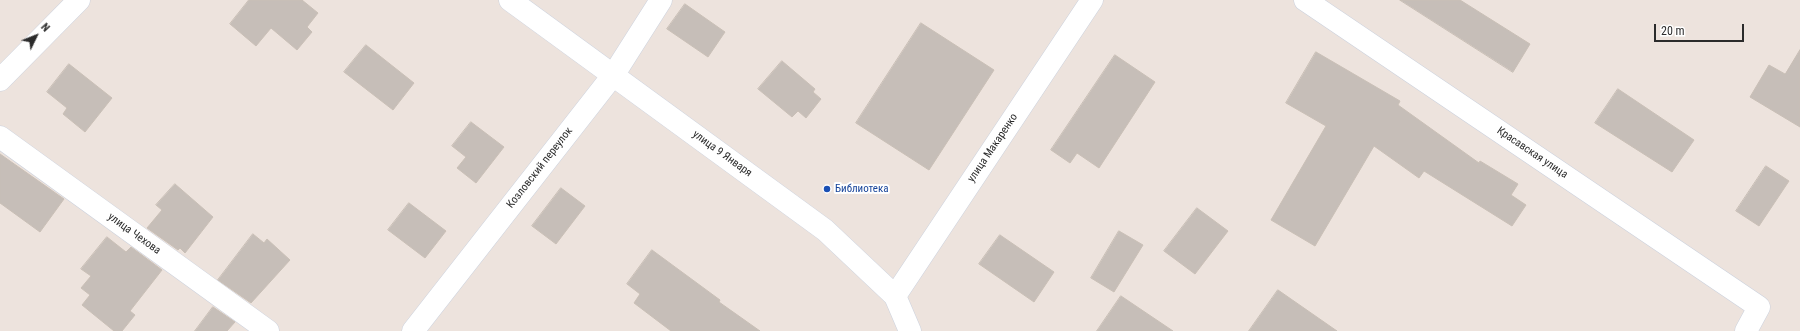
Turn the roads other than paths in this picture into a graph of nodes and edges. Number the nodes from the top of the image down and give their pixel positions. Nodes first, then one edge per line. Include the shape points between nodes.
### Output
1 (79, 0) edge
2 (510, 0) edge
3 (660, 0) edge
4 (1092, 0) edge
5 (1304, 0) edge
6 (614, 74) junction
7 (0, 80) edge
8 (0, 137) edge
9 (895, 296) junction
10 (268, 331) edge
11 (413, 331) edge
12 (910, 331) edge
13 (1746, 331) edge

1 - 7 street
2 - 6 street, улица 9 Января
3 - 6 street, Козловский переулок
4 - 9 street, улица Макаренко
5 - 13 street, Красавская улица via 1759,307
6 - 9 street, улица 9 Января via 825,230
6 - 11 street, Козловский переулок
8 - 10 street, улица Чехова
9 - 12 street, улица 9 Января

